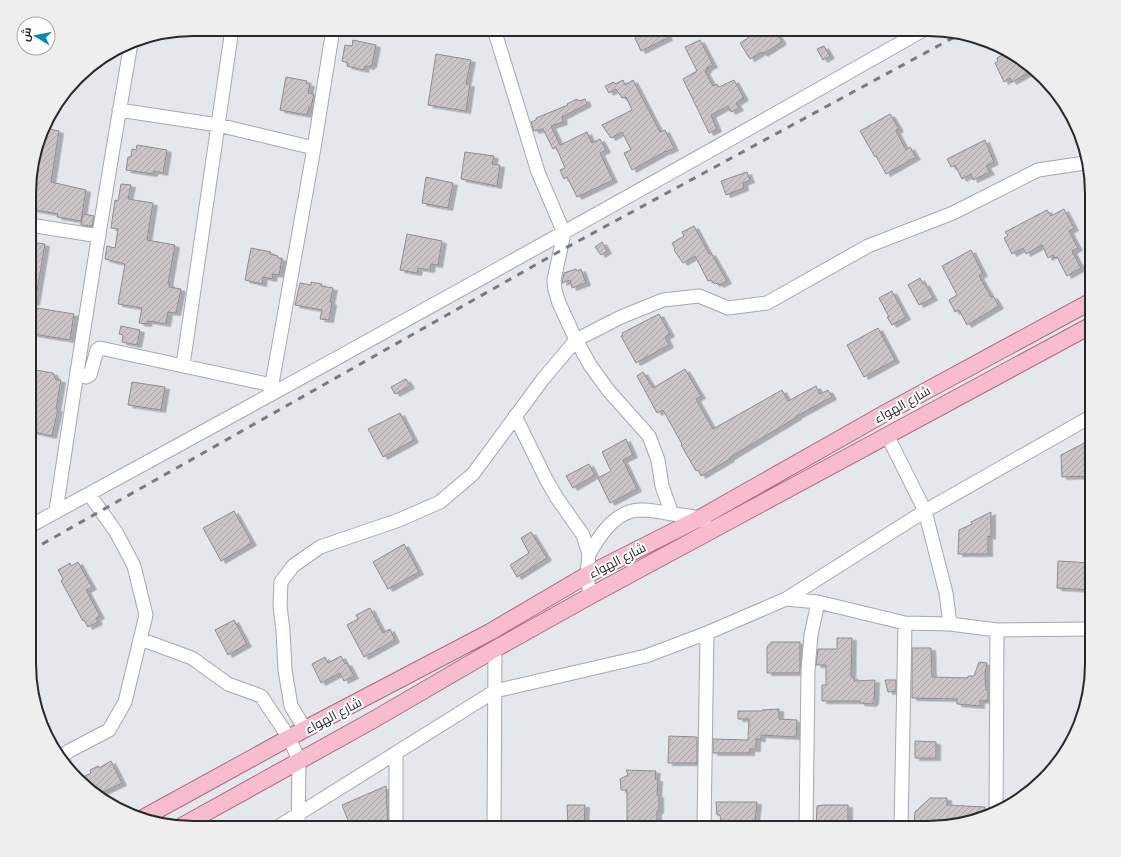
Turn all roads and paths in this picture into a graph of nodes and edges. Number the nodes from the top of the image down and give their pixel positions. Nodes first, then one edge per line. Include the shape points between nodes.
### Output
1 (231, 36) edge
2 (332, 36) edge
3 (496, 36) edge
4 (913, 36) edge
5 (130, 49) edge
6 (119, 110) junction
7 (218, 125) junction
8 (314, 148) junction
9 (1082, 163) edge
10 (36, 226) edge
11 (564, 233) junction
12 (98, 236) junction
13 (1085, 305) edge
14 (1085, 329) edge
15 (576, 340) junction
16 (183, 365) junction
17 (77, 370) junction
18 (271, 390) junction
19 (515, 416) junction
20 (1085, 420) edge
21 (887, 435) junction
22 (89, 494) junction
23 (56, 511) junction
24 (925, 511) junction
25 (672, 514) junction
26 (700, 518) junction
27 (36, 523) edge
28 (714, 529) junction
29 (589, 554) junction
30 (587, 575) junction
31 (590, 596) junction
32 (786, 599) junction
33 (818, 602) junction
34 (905, 623) junction
35 (950, 624) junction
36 (1085, 629) edge
37 (997, 630) junction
38 (707, 633) junction
39 (140, 639) junction
40 (495, 649) junction
41 (495, 691) junction
42 (305, 729) junction
43 (290, 739) junction
44 (396, 753) junction
45 (64, 754) edge
46 (299, 761) junction
47 (996, 805) edge
48 (298, 814) junction
49 (149, 815) edge
50 (191, 821) edge
51 (287, 821) edge
52 (298, 821) edge
53 (396, 821) edge
54 (494, 821) edge
55 (704, 821) edge
56 (806, 821) edge
57 (901, 821) edge

1 - 7 street
2 - 8 street
3 - 11 street via 538,172
4 - 11 street
5 - 6 street
6 - 7 street
6 - 12 street
7 - 8 street
7 - 16 street
8 - 18 street
9 - 15 street via 1038,170 953,214 868,246 767,303 728,308 699,296 663,300 621,317
10 - 12 street
11 - 15 street via 554,280 555,290
11 - 18 street
12 - 17 street
13 - 26 main road, شارع الهواء via 889,410
14 - 21 main road, شارع الهواء
15 - 19 street
15 - 25 street via 608,390 649,436
16 - 17 street via 100,348 96,350 90,375 84,377
16 - 18 street
17 - 23 street
18 - 22 street
19 - 29 street via 546,479 583,535
19 - 42 street via 473,474 440,502 399,520 320,547 293,566 281,582 280,606 285,670 291,706
20 - 24 street
21 - 24 street
21 - 28 main road, شارع الهواء
22 - 23 street
22 - 39 street via 116,532 134,566 146,615
23 - 27 street
24 - 32 street
24 - 35 street via 946,593
25 - 26 street
25 - 29 street via 633,510 606,528
26 - 28 street
26 - 30 main road, شارع الهواء
28 - 31 main road, شارع الهواء
29 - 30 street
30 - 31 street
30 - 42 main road, شارع الهواء via 490,632
31 - 40 main road, شارع الهواء
32 - 33 street
32 - 38 street
33 - 34 street
33 - 56 street via 811,635 808,670
34 - 35 street
34 - 57 street
35 - 37 street
36 - 37 street
37 - 47 street
38 - 41 street via 646,656
38 - 55 street
39 - 43 street via 192,658 228,684 261,696
39 - 45 street via 125,702 109,730
40 - 41 street
40 - 46 main road, شارع الهواء
41 - 44 street
41 - 54 street
42 - 43 main road, شارع الهواء
43 - 46 street
43 - 49 main road, شارع الهواء
44 - 48 street
44 - 53 street
46 - 48 street
46 - 50 main road, شارع الهواء
48 - 51 street
48 - 52 street

